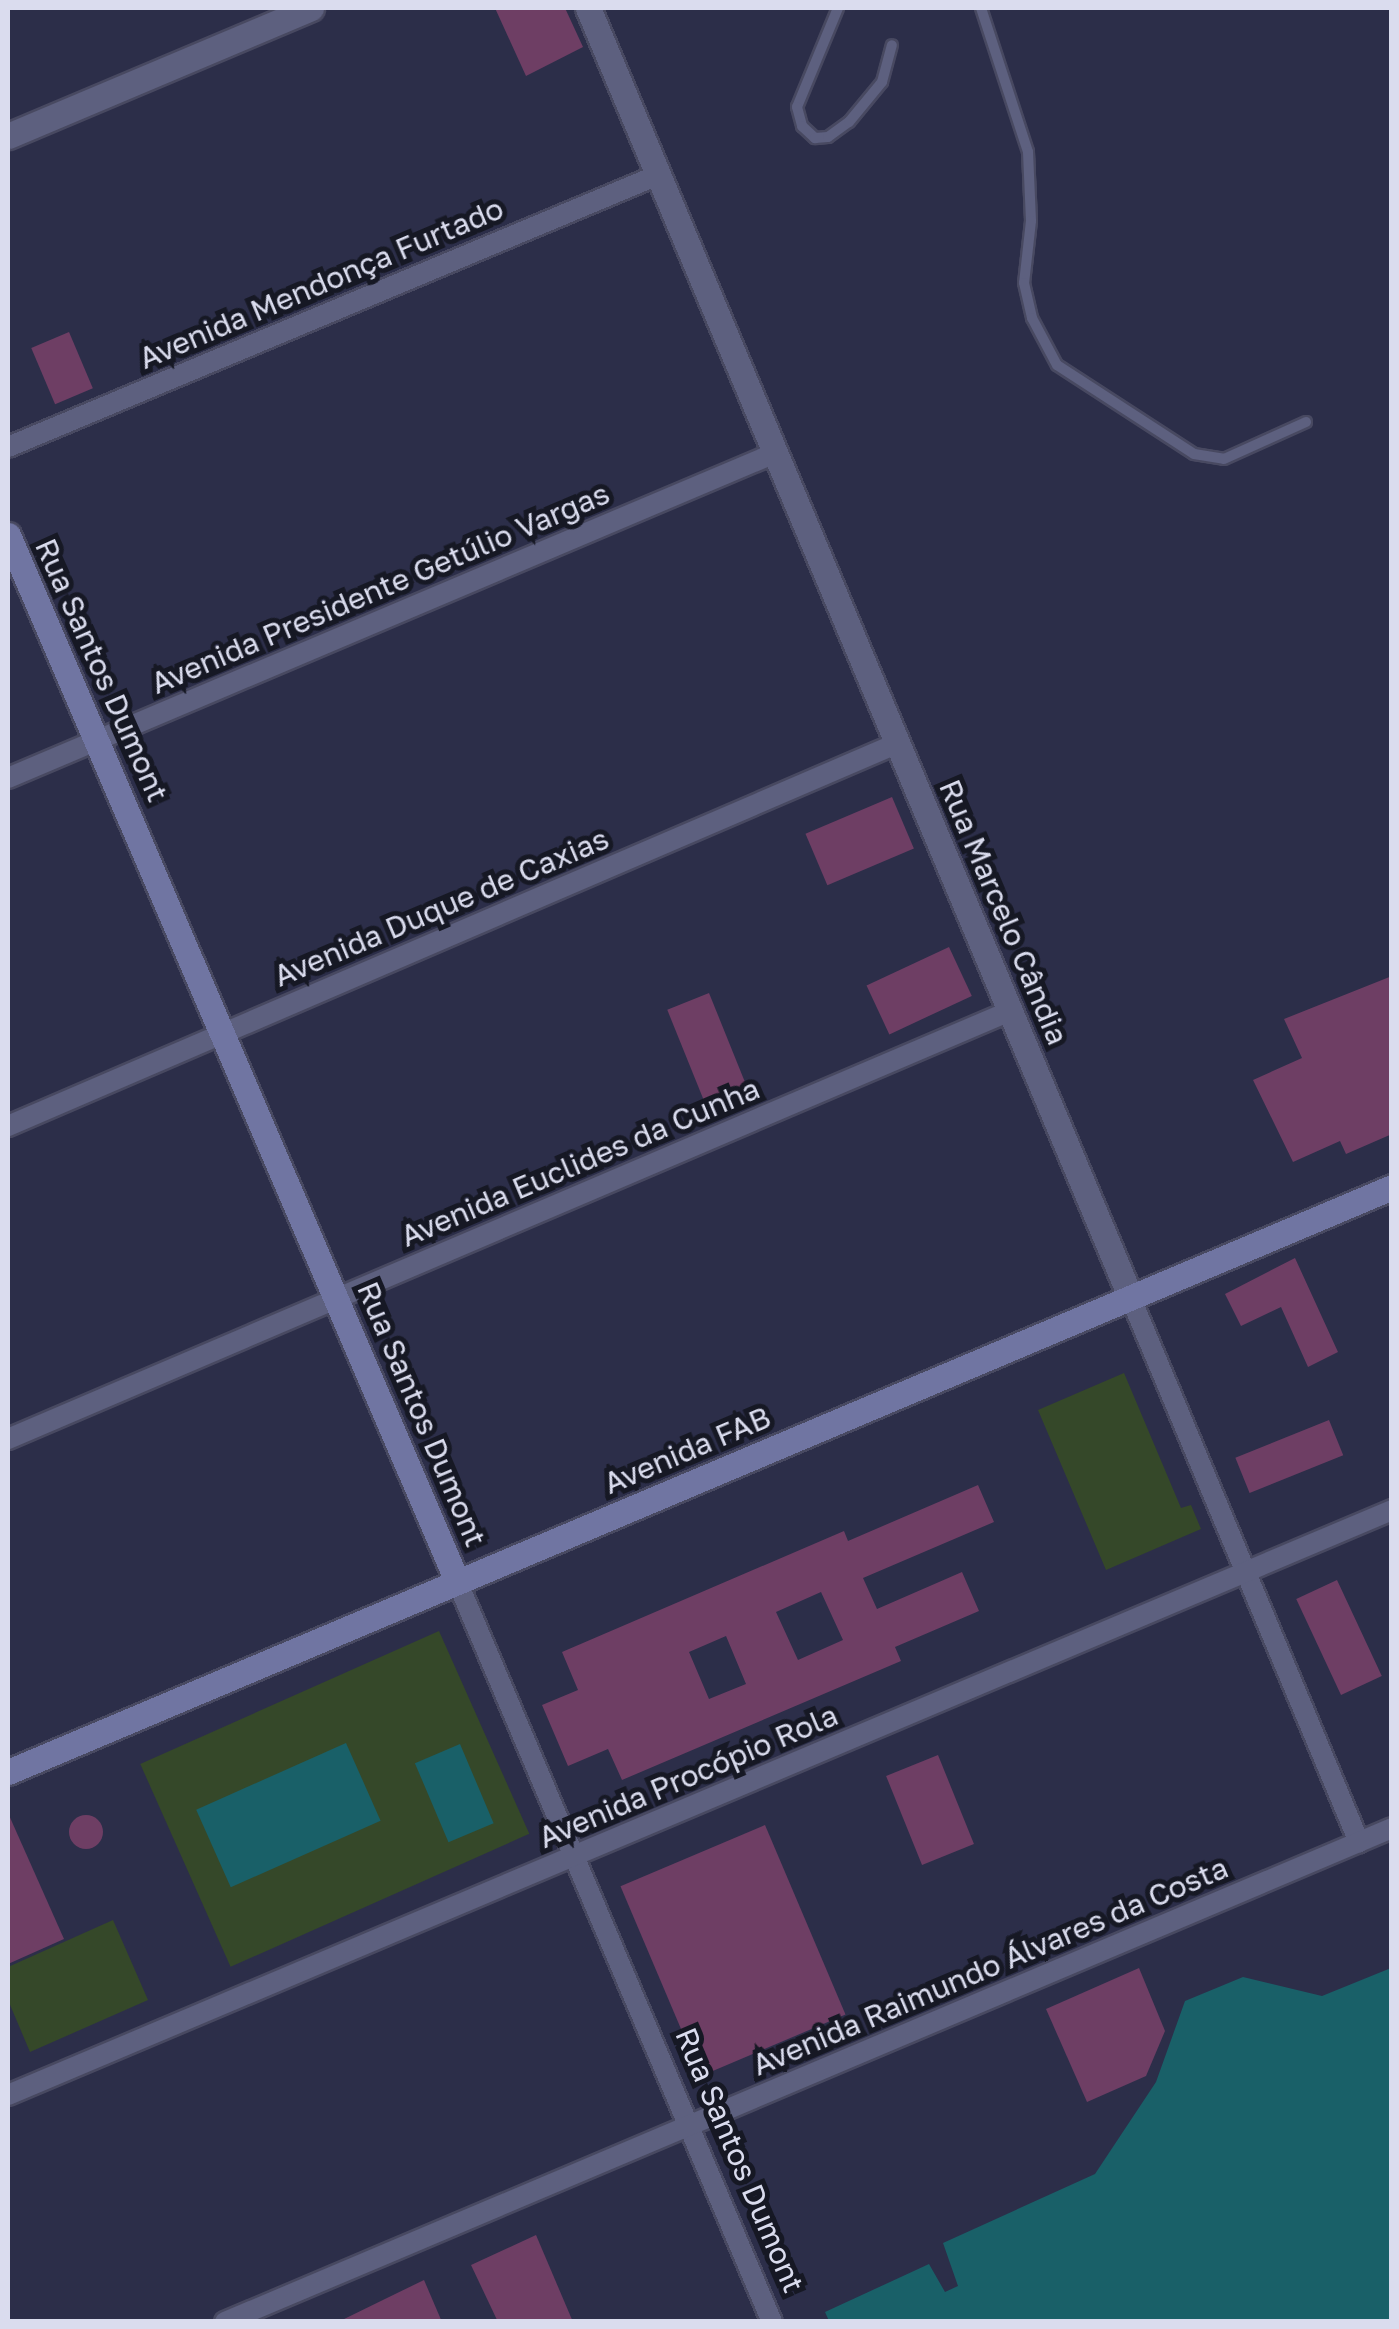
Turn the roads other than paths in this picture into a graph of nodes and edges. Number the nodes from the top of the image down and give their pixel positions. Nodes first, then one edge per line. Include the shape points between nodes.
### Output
1 (311, 8) edge
2 (588, 8) edge
3 (838, 8) edge
4 (981, 8) edge
5 (892, 45) dead end
6 (8, 136) edge
7 (658, 175) junction
8 (1306, 422) dead end
9 (8, 447) edge
10 (776, 453) junction
11 (8, 534) edge
12 (98, 739) junction
13 (898, 743) junction
14 (8, 778) edge
15 (1010, 1010) junction
16 (225, 1033) junction
17 (8, 1126) edge
18 (1392, 1187) edge
19 (338, 1298) junction
20 (1132, 1301) junction
21 (8, 1439) edge
22 (1392, 1510) edge
23 (1246, 1572) junction
24 (457, 1580) junction
25 (8, 1772) edge
26 (1392, 1828) edge
27 (1359, 1842) junction
28 (576, 1856) junction
29 (8, 2095) edge
30 (692, 2126) junction
31 (225, 2322) edge
32 (772, 2322) edge

1 - 6 street
2 - 7 street, Rua Marcelo Cândia
3 - 5 lane via 797,108 815,138 849,122 882,82
4 - 8 lane via 1028,152 1031,221 1024,283 1032,318 1057,365 1194,454 1224,460
7 - 9 street, Avenida Mendonça Furtado
7 - 10 street, Rua Marcelo Cândia
10 - 12 street, Avenida Presidente Getúlio Vargas
10 - 13 street, Rua Marcelo Cândia
11 - 12 main road, Rua Santos Dumont
12 - 14 street, Avenida Presidente Getúlio Vargas
12 - 16 main road, Rua Santos Dumont
13 - 15 street, Rua Marcelo Cândia
13 - 16 street, Avenida Duque de Caxias
15 - 19 street, Avenida Euclides da Cunha
15 - 20 street, Rua Marcelo Cândia
16 - 17 street, Avenida Duque de Caxias
16 - 19 main road, Rua Santos Dumont
18 - 20 main road, Avenida FAB
19 - 21 street, Avenida Euclides da Cunha
19 - 24 main road, Rua Santos Dumont
20 - 23 street, Rua Marcelo Cândia
20 - 24 main road, Avenida FAB
22 - 23 street, Avenida Procópio Rola
23 - 27 street, Rua Marcelo Cândia
23 - 28 street, Avenida Procópio Rola
24 - 25 main road, Avenida FAB
24 - 28 street, Rua Santos Dumont
26 - 27 street, Avenida Raimundo Álvares da Costa
27 - 30 street, Avenida Raimundo Álvares da Costa
28 - 29 street, Avenida Procópio Rola
28 - 30 street, Rua Santos Dumont
30 - 31 street, Avenida Raimundo Álvares da Costa
30 - 32 street, Rua Santos Dumont

